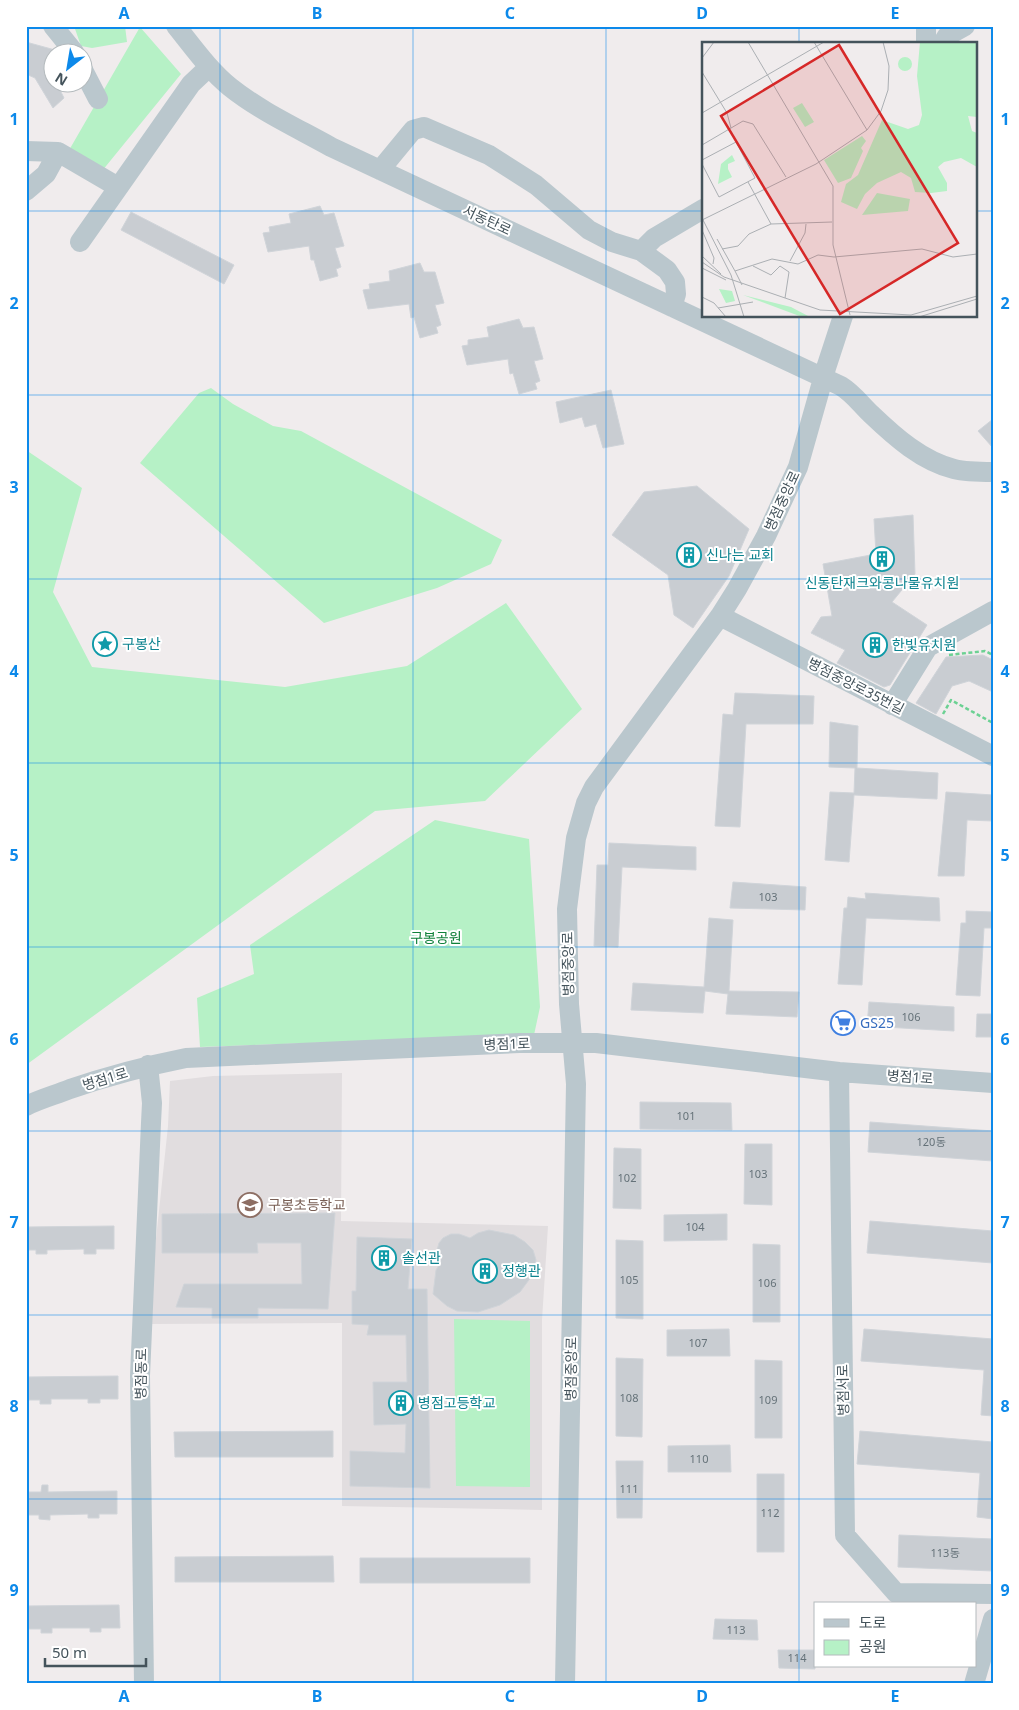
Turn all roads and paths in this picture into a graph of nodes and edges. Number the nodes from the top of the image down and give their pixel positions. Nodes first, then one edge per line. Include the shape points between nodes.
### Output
1 (53, 26) edge
2 (176, 26) edge
3 (926, 26) edge
4 (936, 26) edge
5 (966, 26) edge
6 (66, 42) edge
7 (926, 42) edge
8 (932, 42) edge
9 (943, 42) edge
10 (209, 67) junction
11 (92, 87) edge
12 (98, 99) dead end
13 (26, 151) edge
14 (58, 152) junction
15 (380, 170) junction
16 (118, 187) junction
17 (26, 191) edge
18 (702, 209) edge
19 (80, 242) dead end
20 (641, 252) junction
21 (672, 307) junction
22 (842, 318) edge
23 (823, 378) junction
24 (993, 472) edge
25 (993, 610) edge
26 (720, 616) junction
27 (993, 655) edge
28 (943, 656) dead end
29 (892, 705) junction
30 (939, 720) dead end
31 (993, 722) edge
32 (993, 756) edge
33 (573, 1043) junction
34 (148, 1066) junction
35 (839, 1072) junction
36 (993, 1083) edge
37 (26, 1106) edge
38 (993, 1594) edge
39 (993, 1619) edge
40 (144, 1684) edge
41 (565, 1684) edge
42 (974, 1684) edge

1 - 6 street
2 - 10 street, 서동탄로
3 - 7 street
4 - 8 street
5 - 9 street via 947,36
10 - 15 street, 서동탄로 via 252,103 330,147
10 - 16 street via 191,84
11 - 12 street
13 - 14 street
14 - 16 street
14 - 17 street via 46,174
15 - 20 street via 413,130 424,127 489,155 536,185 589,230
15 - 21 street, 서동탄로
16 - 19 street
18 - 20 street via 654,238
20 - 21 street via 667,270 675,282
21 - 23 street, 서동탄로
22 - 23 street, 병점중앙로
23 - 24 street, 서동탄로 via 851,392 885,427 931,461 956,470
23 - 26 street, 병점중앙로 via 798,466 766,536
25 - 29 street via 928,647
26 - 29 street, 병점중앙로35번길
26 - 33 street, 병점중앙로 via 605,770 580,819 567,909
27 - 28 path via 985,651
29 - 32 street, 병점중앙로35번길
30 - 31 path via 951,700
33 - 34 street, 병점1로 via 186,1058
33 - 35 street, 병점1로
33 - 41 street, 병점중앙로 via 576,1084
34 - 37 street, 병점1로 via 97,1080
34 - 40 street, 병점동로 via 152,1102 140,1376
35 - 36 street, 병점1로
35 - 38 street, 병점서로 via 845,1535 896,1593
39 - 42 street

